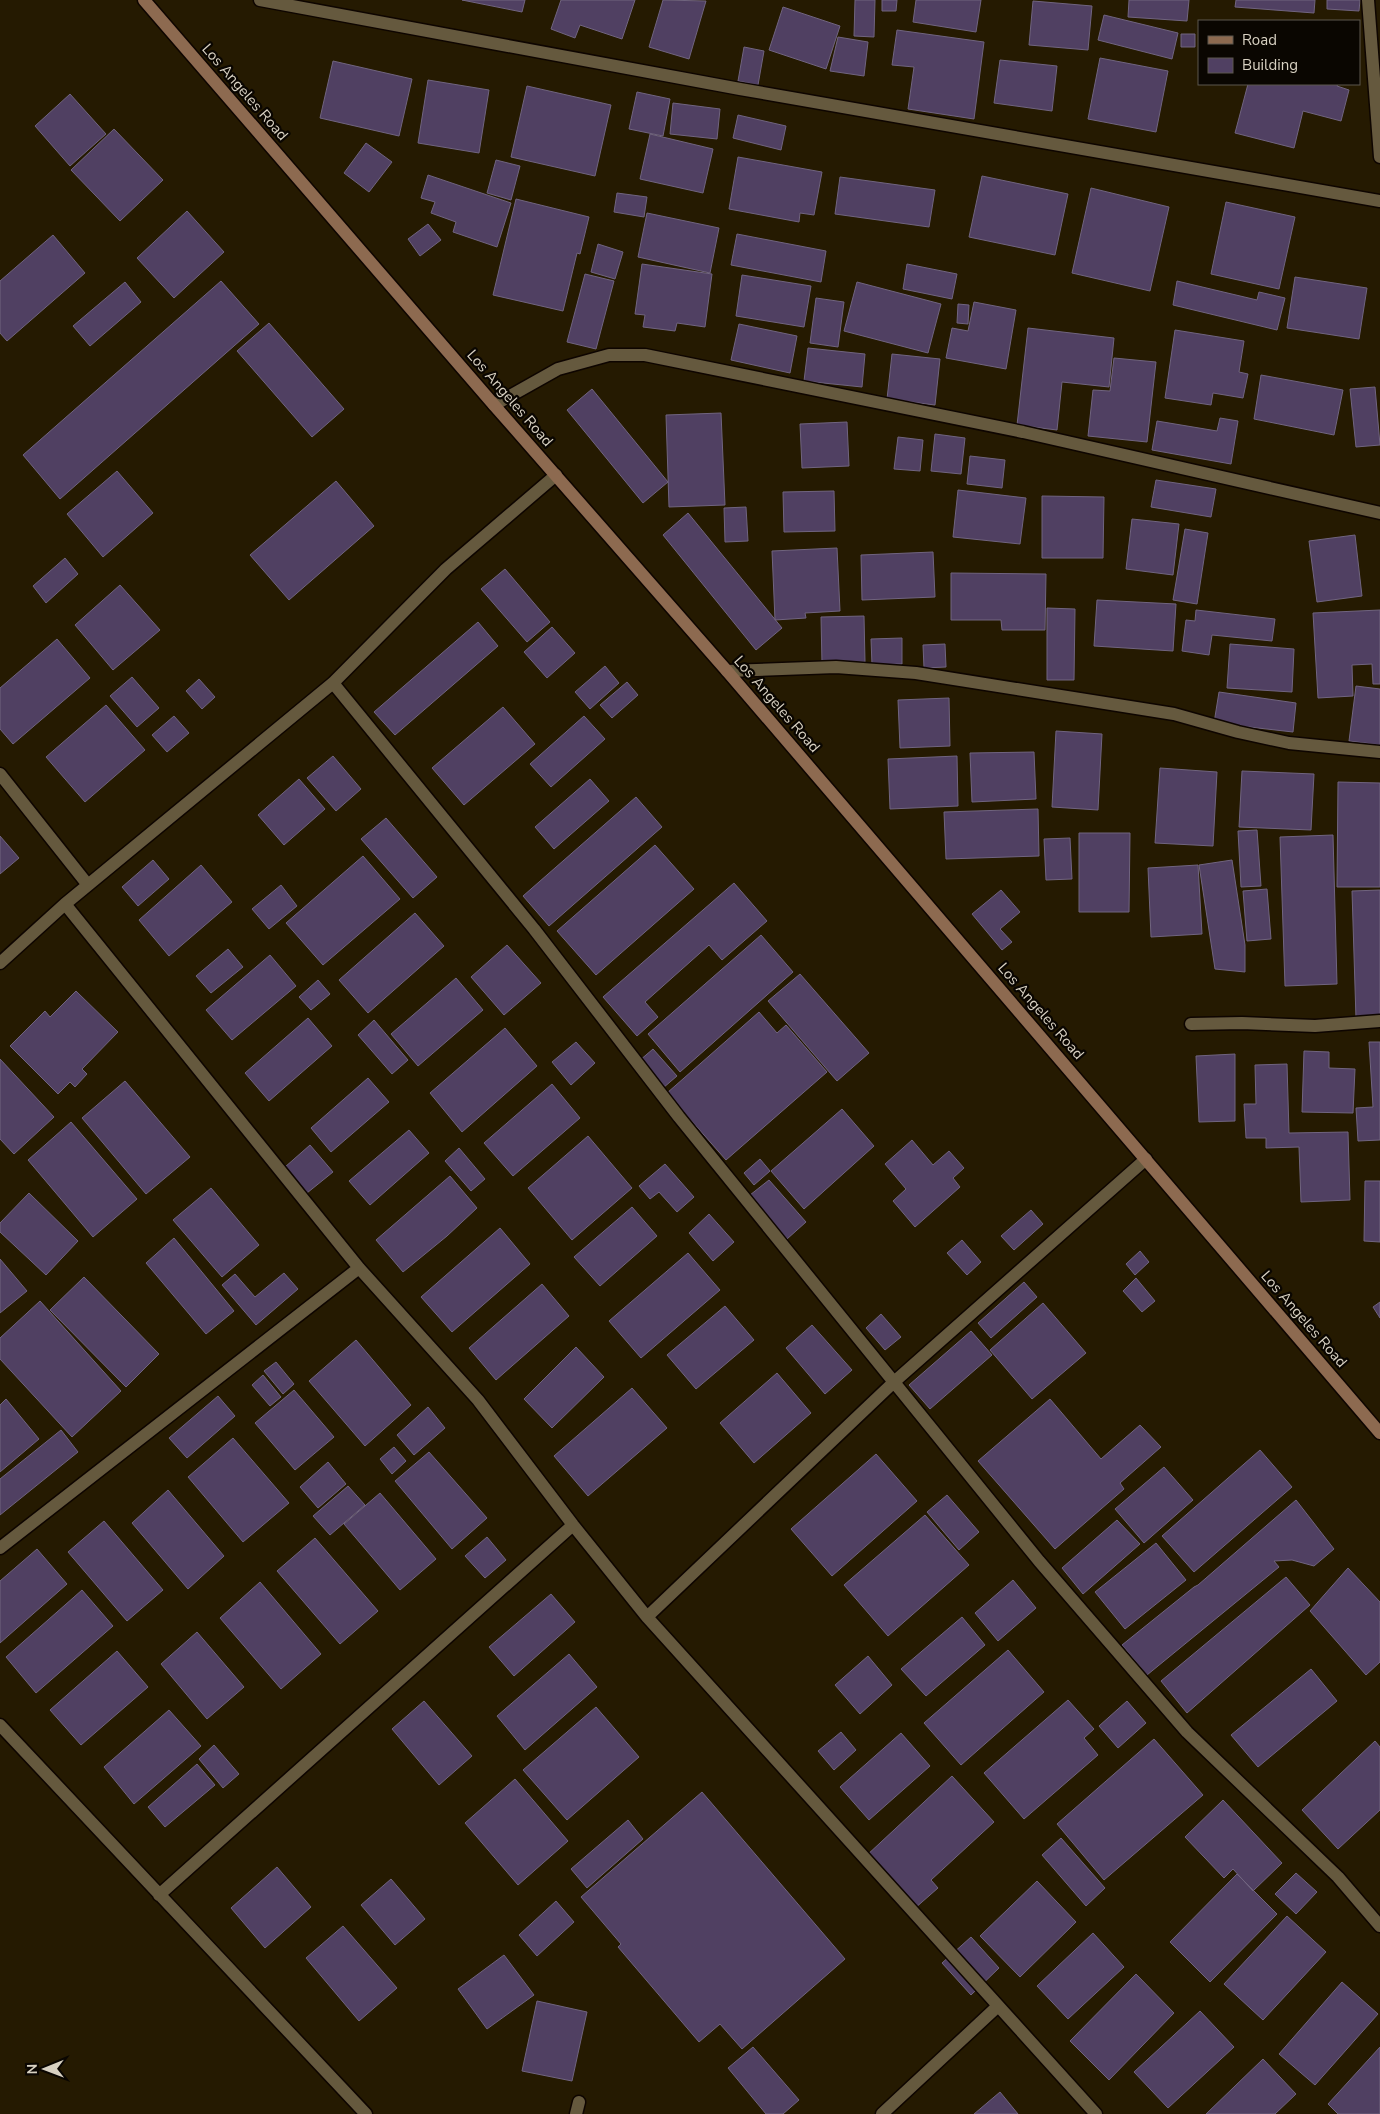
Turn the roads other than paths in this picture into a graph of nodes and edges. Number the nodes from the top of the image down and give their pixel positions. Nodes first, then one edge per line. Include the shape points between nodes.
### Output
1 (144, 0) edge
2 (260, 0) edge
3 (1368, 0) edge
4 (1380, 157) edge
5 (1380, 201) edge
6 (494, 405) junction
7 (556, 475) junction
8 (1380, 513) edge
9 (727, 671) junction
10 (334, 683) junction
11 (1380, 752) edge
12 (0, 774) edge
13 (88, 885) junction
14 (65, 904) junction
15 (0, 963) edge
16 (1380, 1021) edge
17 (1191, 1024) dead end
18 (1146, 1159) junction
19 (359, 1268) junction
20 (894, 1382) junction
21 (1380, 1433) edge
22 (573, 1525) junction
23 (0, 1548) edge
24 (647, 1617) junction
25 (0, 1725) edge
26 (159, 1895) junction
27 (1380, 1926) edge
28 (998, 2006) junction
29 (366, 2114) edge
30 (882, 2114) edge
31 (1096, 2114) edge

1 - 6 main road, Los Angeles Road
2 - 5 street via 740,89
3 - 4 street
6 - 7 main road, Los Angeles Road
6 - 8 street via 558,369 609,355 645,355 1023,432
7 - 9 main road, Los Angeles Road
7 - 10 street via 446,569
9 - 11 street via 836,668 916,673 1174,714 1289,743
9 - 18 main road, Los Angeles Road
10 - 13 street
10 - 20 street
12 - 13 street
13 - 14 street
14 - 15 street
14 - 19 street
16 - 17 street via 1315,1026
18 - 20 street
18 - 21 main road, Los Angeles Road
19 - 22 street via 478,1400
19 - 23 street
20 - 24 street
20 - 27 street via 1039,1561 1187,1732 1338,1877
22 - 24 street
22 - 26 street
24 - 28 street
25 - 26 street
26 - 29 street
28 - 30 street
28 - 31 street

